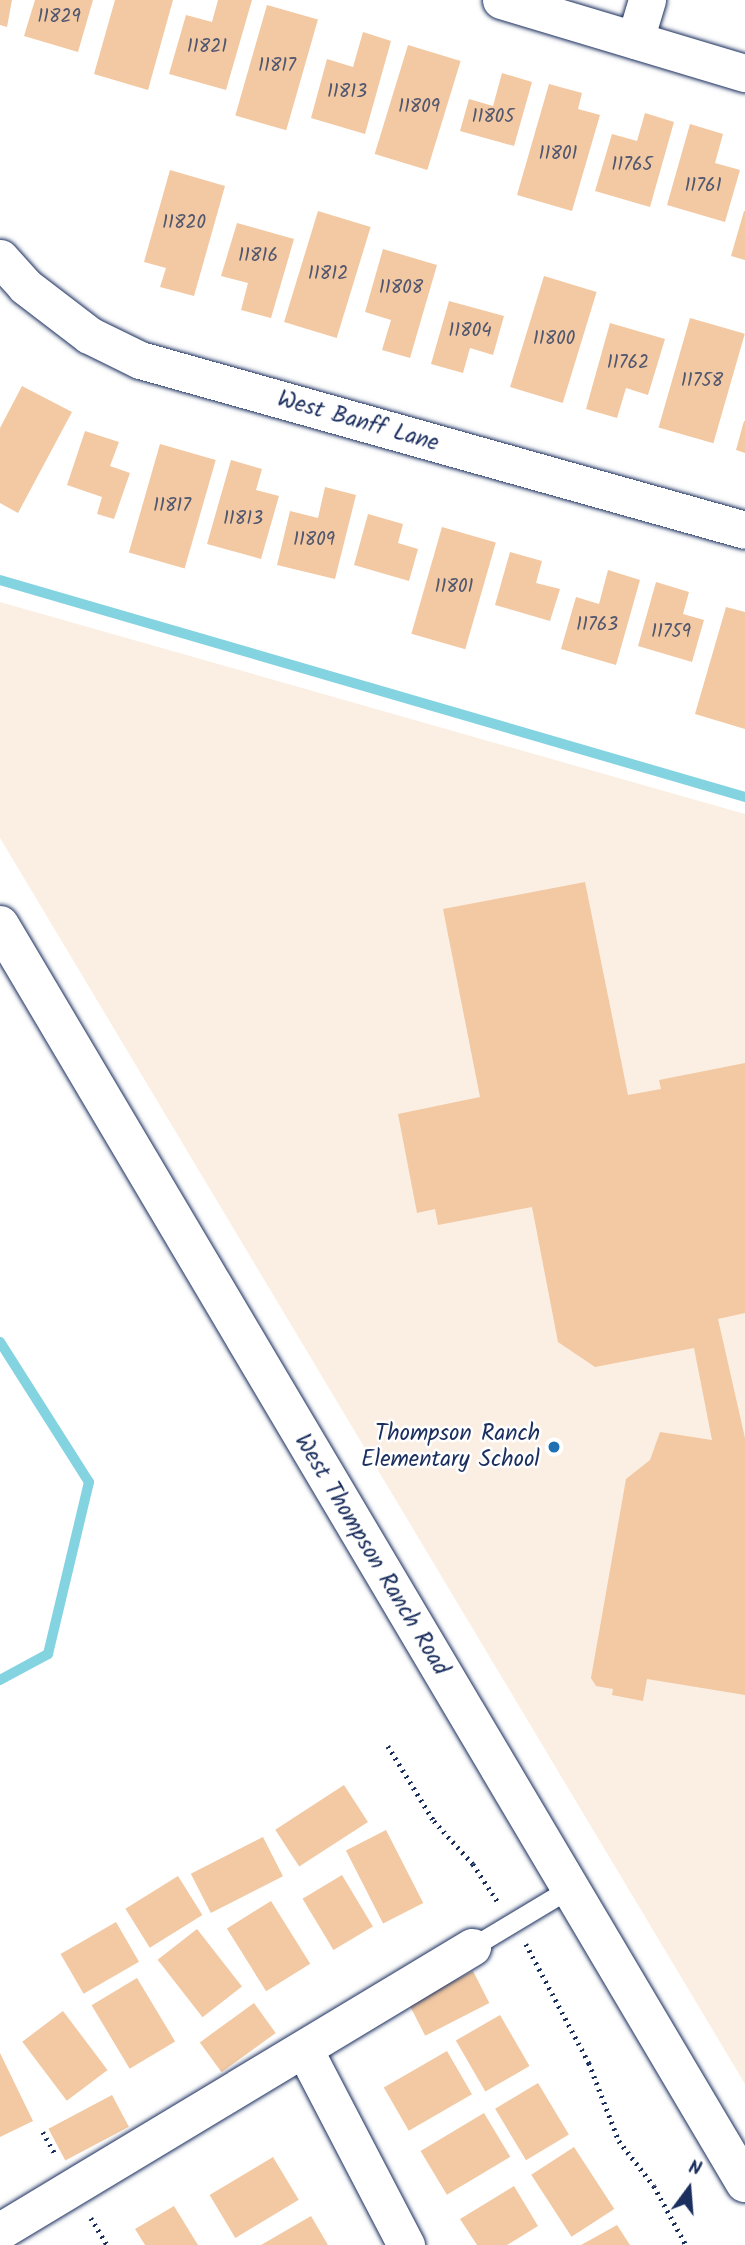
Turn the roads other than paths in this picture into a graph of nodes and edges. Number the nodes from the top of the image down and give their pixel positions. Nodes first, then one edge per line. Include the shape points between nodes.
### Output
1 (501, 0) edge
2 (647, 0) edge
3 (635, 40) junction
4 (745, 73) edge
5 (0, 258) edge
6 (745, 530) edge
7 (0, 925) edge
8 (572, 1887) junction
9 (472, 1947) joint
10 (305, 2051) junction
11 (745, 2182) edge
12 (0, 2231) edge
13 (407, 2245) edge

1 - 3 street
2 - 3 street
3 - 4 street
5 - 6 street, West Banff Lane via 25,286 89,335 139,360
7 - 8 main road, West Thompson Ranch Road via 398,1604
8 - 9 lane
8 - 11 main road, West Thompson Ranch Road
9 - 10 street
10 - 12 street
10 - 13 street

